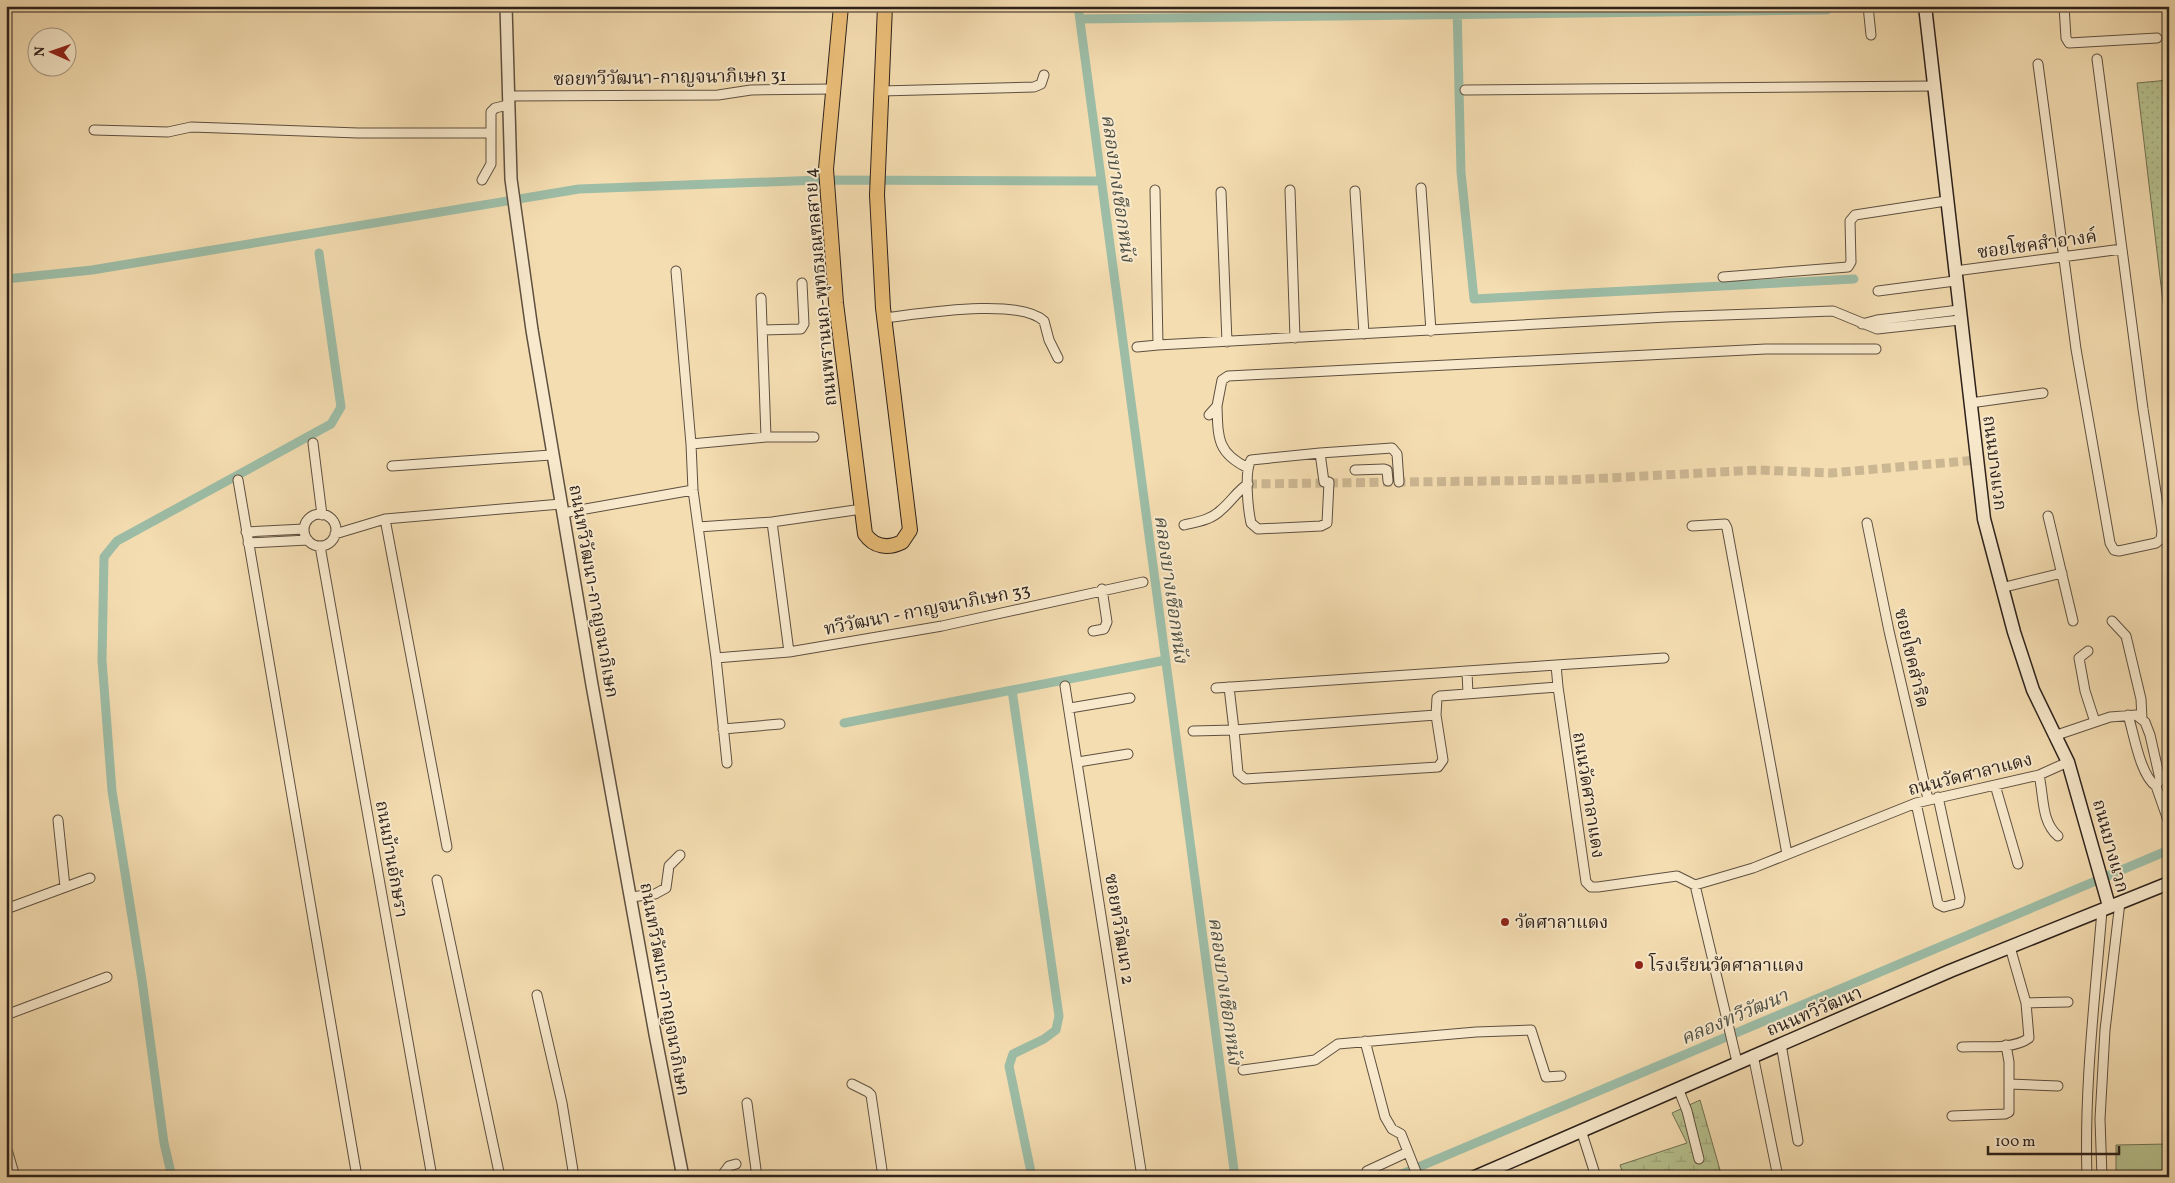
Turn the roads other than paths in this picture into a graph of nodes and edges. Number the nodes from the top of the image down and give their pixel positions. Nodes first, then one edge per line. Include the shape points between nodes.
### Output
1 (506, 6) edge
2 (841, 6) edge
3 (885, 6) edge
4 (1868, 6) edge
5 (1924, 6) edge
6 (2064, 6) edge
7 (1871, 35) dead end
8 (2157, 38) dead end
9 (2097, 60) dead end
10 (2038, 64) dead end
11 (1044, 75) dead end
12 (1935, 86) junction
13 (833, 90) junction
14 (1465, 90) dead end
15 (881, 91) junction
16 (508, 100) junction
17 (94, 130) dead end
18 (490, 133) junction
19 (482, 180) dead end
20 (1421, 188) dead end
21 (1155, 190) dead end
22 (1290, 190) dead end
23 (1355, 191) dead end
24 (1221, 192) dead end
25 (1946, 201) junction
26 (2122, 249) junction
27 (2064, 256) junction
28 (676, 271) dead end
29 (1955, 276) junction
30 (1723, 277) dead end
31 (802, 283) dead end
32 (1878, 291) dead end
33 (761, 298) dead end
34 (1960, 315) junction
35 (884, 318) junction
36 (762, 330) junction
37 (1431, 331) junction
38 (1364, 334) junction
39 (1295, 338) junction
40 (1227, 342) junction
41 (1158, 346) junction
42 (1137, 347) dead end
43 (1876, 349) dead end
44 (1058, 358) dead end
45 (2043, 393) dead end
46 (1970, 403) junction
47 (1217, 406) junction
48 (1209, 415) dead end
49 (814, 436) dead end
50 (766, 437) junction
51 (313, 443) dead end
52 (691, 444) junction
53 (1320, 454) junction
54 (551, 455) junction
55 (392, 466) dead end
56 (1248, 468) junction
57 (1355, 470) dead end
58 (238, 480) dead end
59 (1388, 481) dead end
60 (1399, 482) dead end
61 (1248, 484) junction
62 (692, 490) junction
63 (562, 509) junction
64 (862, 509) junction
65 (322, 515) junction
66 (2048, 516) dead end
67 (385, 518) junction
68 (772, 522) junction
69 (1868, 523) dead end
70 (1184, 525) dead end
71 (1692, 526) dead end
72 (698, 527) junction
73 (304, 528) junction
74 (246, 532) junction
75 (335, 534) junction
76 (308, 540) junction
77 (248, 543) junction
78 (320, 546) junction
79 (2062, 573) junction
80 (1143, 582) dead end
81 (2001, 588) junction
82 (1102, 589) junction
83 (2112, 621) dead end
84 (2074, 622) dead end
85 (1093, 630) dead end
86 (2088, 651) dead end
87 (789, 652) junction
88 (716, 658) junction
89 (1664, 658) dead end
90 (1556, 665) junction
91 (1467, 672) junction
92 (1065, 686) dead end
93 (1229, 687) junction
94 (1558, 687) junction
95 (1216, 688) dead end
96 (1468, 694) junction
97 (1130, 698) dead end
98 (1070, 708) junction
99 (1436, 714) junction
100 (2128, 715) junction
101 (2142, 719) junction
102 (2095, 722) junction
103 (780, 724) dead end
104 (723, 728) junction
105 (1234, 730) junction
106 (1193, 731) dead end
107 (2054, 736) junction
108 (1128, 754) dead end
109 (1078, 762) junction
110 (2068, 762) junction
111 (727, 763) dead end
112 (2039, 775) junction
113 (1995, 785) junction
114 (2156, 786) junction
115 (1938, 797) junction
116 (1928, 799) junction
117 (1916, 802) junction
118 (58, 820) dead end
119 (2169, 824) edge
120 (2058, 836) dead end
121 (446, 848) dead end
122 (1787, 854) junction
123 (680, 855) dead end
124 (2018, 864) dead end
125 (90, 878) dead end
126 (437, 880) dead end
127 (2169, 883) edge
128 (1695, 885) junction
129 (65, 887) junction
130 (631, 897) junction
131 (2110, 906) junction
132 (6, 908) edge
133 (2100, 932) junction
134 (2117, 932) junction
135 (2010, 947) junction
136 (107, 977) dead end
137 (537, 995) dead end
138 (2068, 1002) dead end
139 (2026, 1003) junction
140 (6, 1015) edge
141 (1365, 1041) junction
142 (1781, 1044) junction
143 (2006, 1045) junction
144 (1962, 1048) dead end
145 (1754, 1055) junction
146 (1738, 1062) junction
147 (1243, 1070) dead end
148 (1561, 1076) dead end
149 (852, 1084) dead end
150 (2010, 1084) junction
151 (2058, 1086) dead end
152 (1678, 1088) junction
153 (747, 1103) dead end
154 (1952, 1116) dead end
155 (1581, 1130) junction
156 (1798, 1140) dead end
157 (6, 1146) edge
158 (1408, 1152) junction
159 (1699, 1159) dead end
160 (736, 1164) dead end
161 (1367, 1171) dead end
162 (1481, 1176) edge
163 (15, 1177) edge
164 (357, 1177) edge
165 (432, 1177) edge
166 (500, 1177) edge
167 (574, 1177) edge
168 (683, 1177) edge
169 (721, 1177) edge
170 (757, 1177) edge
171 (883, 1177) edge
172 (1142, 1177) edge
173 (1418, 1177) edge
174 (1596, 1177) edge
175 (1778, 1177) edge
176 (2087, 1177) edge
177 (2102, 1177) edge

1 - 16 street, ถนนทวีวัฒนา-กาญจนาภิเษก
2 - 13 main road, ถนนพรานนก-พุทธมณฑลสาย 4
3 - 15 main road
4 - 7 street
5 - 12 main road, ถนนบางแวก
6 - 8 street via 2069,42
9 - 26 street
10 - 27 street
11 - 15 street via 1041,84 1034,87
12 - 14 street
12 - 25 main road, ถนนบางแวก
13 - 16 street, ซอยทวีวัฒนา-กาญจนาภิเษก 31 via 751,90 694,95
13 - 64 main road, ถนนพรานนก-พุทธมณฑลสาย 4 via 827,156 828,193 836,303
15 - 35 main road via 877,195
16 - 18 street via 491,112
16 - 54 street, ถนนทวีวัฒนา-กาญจนาภิเษก via 514,211
17 - 18 street via 168,132 191,127 358,133
18 - 19 street via 491,164
20 - 37 street
21 - 41 street
22 - 39 street
23 - 38 street
24 - 40 street
25 - 29 main road, ถนนบางแวก
25 - 30 street via 1856,215 1850,221 1851,262 1848,268
26 - 27 street, ซอยโชคสำอางค์
26 - 27 street via 2162,531 2161,539 2156,543 2119,551 2114,550 2110,543 2076,349
27 - 29 street, ซอยโชคสำอางค์
28 - 52 street
29 - 32 street, ซอยโชคสำอางค์
29 - 34 main road, ถนนบางแวก
31 - 36 street via 804,324 801,329
33 - 36 street
34 - 37 street via 1877,329 1833,311
34 - 46 main road, ถนนบางแวก
35 - 44 street via 998,307 1035,315 1044,321
35 - 64 main road, ถนนพรานนก-พุทธมณฑลสาย 4 via 910,530 902,542 887,546 873,543 865,534
36 - 50 street
37 - 38 street
38 - 39 street
39 - 40 street
40 - 41 street
41 - 42 street
43 - 47 street via 1766,349 1228,376 1222,380
45 - 46 street
46 - 81 main road, ถนนบางแวก via 1984,519
47 - 48 street
47 - 56 street via 1219,442 1232,460
49 - 50 street
50 - 52 street
51 - 65 street
52 - 62 street
53 - 56 street via 1254,459
53 - 60 street via 1392,448 1397,454
53 - 61 street via 1327,482 1327,523 1320,526 1255,527 1251,523
54 - 55 street
54 - 63 street, ถนนทวีวัฒนา-กาญจนาภิเษก
56 - 61 street
57 - 59 street via 1387,470
58 - 74 street
61 - 70 street via 1215,515
62 - 63 street
62 - 72 street
63 - 67 street
63 - 130 street, ถนนทวีวัฒนา-กาญจนาภิเษก
64 - 68 street
65 - 73 street via 309,519
65 - 75 street via 331,520
66 - 79 street
67 - 75 street
67 - 121 street
68 - 72 street
68 - 87 street
69 - 116 street, ซอยโชคสำริด
71 - 122 street via 1724,524 1729,534
72 - 88 street
73 - 74 street
73 - 76 street
74 - 77 street
75 - 78 street via 330,542
76 - 77 street
76 - 78 street
77 - 164 street
78 - 165 street, ถนนบ้านอักษรา
79 - 81 street
79 - 84 street
80 - 82 street, ทวีวัฒนา - กาญจนาภิเษก 33
81 - 107 main road, ถนนบางแวก via 2033,690
82 - 85 street via 1106,622 1104,629
82 - 87 street, ทวีวัฒนา - กาญจนาภิเษก 33 via 942,626
83 - 101 street via 2126,636 2141,699
86 - 102 street via 2079,658
87 - 88 street, ทวีวัฒนา - กาญจนาภิเษก 33
88 - 104 street
89 - 90 street
90 - 91 street
90 - 94 street
91 - 93 street
91 - 96 street
92 - 98 street, ซอยทวีวัฒนา 2
93 - 95 street
93 - 105 street
94 - 96 street
94 - 128 street, ถนนวัดศาลาแดง via 1586,882 1591,887 1598,887 1676,876
96 - 99 street via 1440,696
97 - 98 street
98 - 109 street, ซอยทวีวัฒนา 2
99 - 105 street
99 - 105 street via 1444,760 1438,767 1416,769 1245,780 1238,773
100 - 101 street via 2136,714
100 - 102 street
100 - 114 street via 2142,766 2149,781
101 - 114 street via 2150,735 2160,779
102 - 107 street
103 - 104 street
104 - 111 street
105 - 106 street
107 - 110 main road, ถนนบางแวก
108 - 109 street
109 - 172 street, ซอยทวีวัฒนา 2
110 - 112 street, ถนนวัดศาลาแดง
110 - 131 main road, ถนนบางแวก
112 - 113 street, ถนนวัดศาลาแดง
112 - 120 street via 2046,818 2050,829
113 - 115 street, ถนนวัดศาลาแดง
113 - 124 street
114 - 119 street
115 - 116 street, ถนนวัดศาลาแดง
115 - 117 street via 1960,898 1959,902 1944,907 1938,904
116 - 117 street, ถนนวัดศาลาแดง
117 - 122 street, ถนนวัดศาลาแดง
118 - 129 street
122 - 128 street, ถนนวัดศาลาแดง
123 - 130 street via 669,866 666,888 655,894
125 - 129 street
126 - 166 street
127 - 131 main road, ถนนทวีวัฒนา
128 - 146 street
129 - 132 street
130 - 168 street, ถนนทวีวัฒนา-กาญจนาภิเษก
131 - 133 street
131 - 134 street
131 - 135 main road, ถนนทวีวัฒนา
133 - 134 street
133 - 176 street via 2085,1119
134 - 177 street via 2104,1048 2100,1119
135 - 139 street
135 - 142 main road, ถนนทวีวัฒนา
136 - 140 street
137 - 167 street via 562,1104
138 - 139 street
139 - 143 street via 2029,1038
141 - 147 street via 1338,1044 1314,1060
141 - 148 street via 1531,1030 1546,1078
141 - 158 street via 1385,1117 1392,1129 1401,1134
142 - 145 main road, ถนนทวีวัฒนา
142 - 156 street
143 - 144 street
143 - 150 street
145 - 146 main road, ถนนทวีวัฒนา
145 - 175 street
146 - 152 main road, ถนนทวีวัฒนา
149 - 171 street via 870,1095
150 - 151 street
150 - 154 street via 2010,1112
152 - 155 main road, ถนนทวีวัฒนา
152 - 159 street
153 - 170 street
155 - 162 main road, ถนนทวีวัฒนา
155 - 174 street
157 - 163 street
158 - 161 street
158 - 173 street
160 - 169 street via 729,1166

